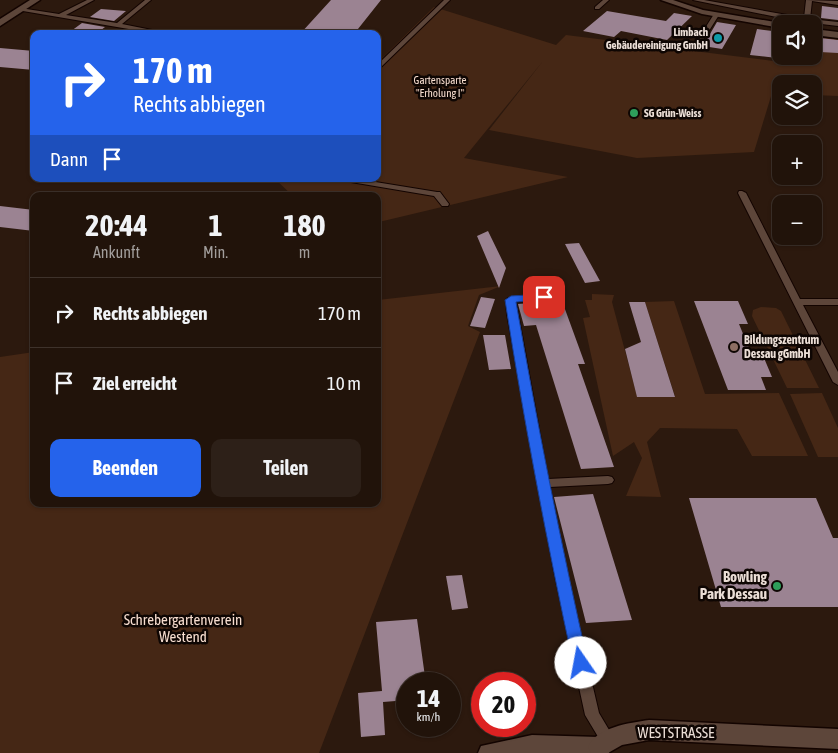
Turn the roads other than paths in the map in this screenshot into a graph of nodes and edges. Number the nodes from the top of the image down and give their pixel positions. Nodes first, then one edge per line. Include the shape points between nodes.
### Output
1 (36, 0) edge
2 (91, 0) edge
3 (148, 0) edge
4 (446, 0) edge
5 (606, 0) edge
6 (665, 0) edge
7 (696, 0) edge
8 (811, 0) edge
9 (838, 3) edge
10 (598, 8) dead end
11 (20, 10) junction
12 (716, 15) junction
13 (808, 15) edge
14 (60, 16) junction
15 (772, 16) edge
16 (822, 22) edge
17 (0, 23) edge
18 (772, 24) edge
19 (838, 24) edge
20 (118, 25) junction
21 (146, 30) edge
22 (822, 33) edge
23 (838, 35) edge
24 (698, 44) dead end
25 (381, 63) edge
26 (363, 182) edge
27 (742, 193) dead end
28 (445, 204) dead end
29 (544, 297) dead end
30 (797, 302) junction
31 (838, 302) edge
32 (838, 382) edge
33 (608, 480) dead end
34 (544, 483) junction
35 (838, 739) edge
36 (602, 747) edge
37 (489, 753) edge

1 - 11 street
2 - 14 lane
3 - 20 lane
4 - 25 lane
5 - 10 lane
6 - 12 street
7 - 15 lane
8 - 9 lane
8 - 13 lane
11 - 14 lane
11 - 17 street
12 - 18 street
12 - 24 lane
14 - 20 lane
16 - 19 lane
20 - 21 lane
22 - 23 street
26 - 28 lane via 437,194
27 - 30 lane
29 - 34 lane via 511,300
30 - 31 lane
30 - 32 lane
33 - 34 lane
34 - 36 lane via 560,571
35 - 36 street, WESTSTRASSE via 648,730 626,733
36 - 37 street, WESTSTRASSE via 532,745

